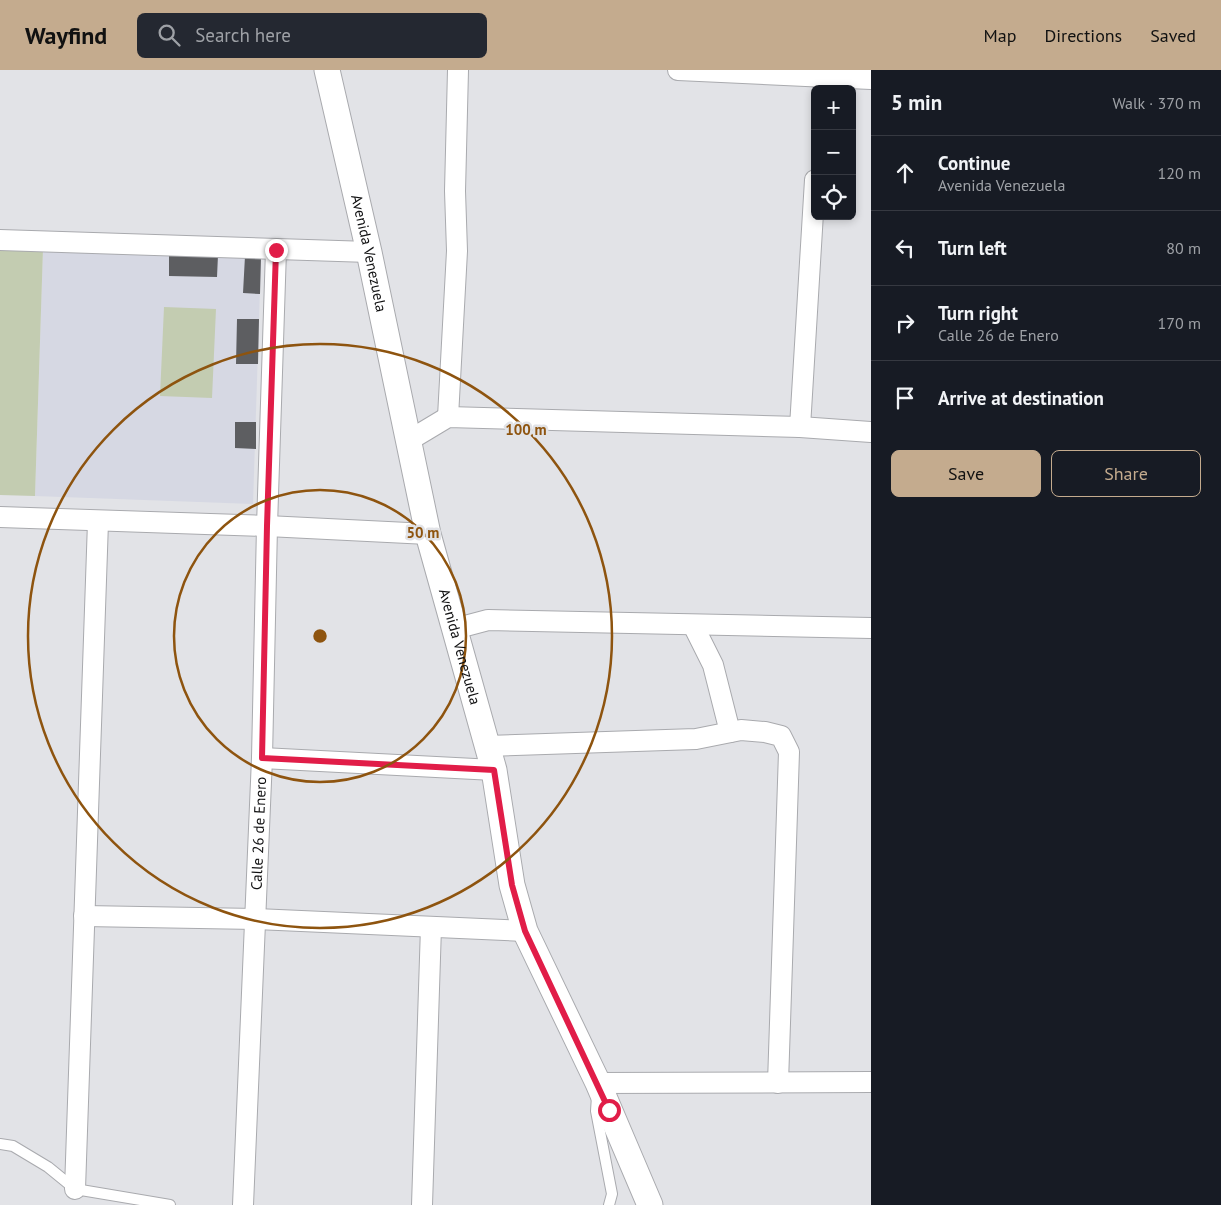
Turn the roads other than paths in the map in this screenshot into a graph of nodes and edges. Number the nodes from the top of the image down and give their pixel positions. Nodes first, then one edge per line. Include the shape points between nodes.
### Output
1 (327, 70) edge
2 (458, 70) edge
3 (678, 70) edge
4 (821, 79) edge
5 (871, 79) edge
6 (813, 220) edge
7 (0, 240) edge
8 (276, 250) junction
9 (369, 252) junction
10 (448, 417) junction
11 (800, 427) junction
12 (871, 432) edge
13 (408, 441) junction
14 (0, 517) edge
15 (98, 522) junction
16 (267, 526) junction
17 (428, 534) junction
18 (693, 625) junction
19 (871, 628) edge
20 (454, 629) junction
21 (730, 732) junction
22 (487, 746) junction
23 (262, 758) junction
24 (494, 770) junction
25 (84, 916) junction
26 (256, 919) junction
27 (431, 927) junction
28 (525, 931) junction
29 (778, 1082) junction
30 (871, 1082) edge
31 (598, 1083) junction
32 (0, 1144) edge
33 (75, 1189) junction
34 (170, 1205) edge
35 (243, 1205) edge
36 (422, 1205) edge
37 (609, 1205) edge
38 (650, 1205) edge

1 - 9 street, Avenida Venezuela
2 - 10 street via 457,251
3 - 4 street
4 - 5 street
6 - 11 street
7 - 8 street
8 - 9 street
8 - 16 street, Calle 26 de Enero
9 - 13 street, Avenida Venezuela
10 - 11 street
10 - 13 street
11 - 12 street
13 - 17 street, Avenida Venezuela
14 - 15 street
15 - 16 street
15 - 25 street
16 - 17 street
16 - 23 street, Calle 26 de Enero
17 - 20 street, Avenida Venezuela
18 - 19 street
18 - 20 street via 488,620
18 - 21 street via 713,665
20 - 22 street, Avenida Venezuela
21 - 22 street via 696,739
21 - 29 street via 741,730 781,736 788,752
22 - 24 street, Avenida Venezuela
23 - 24 street
23 - 26 street, Calle 26 de Enero
24 - 28 street, Avenida Venezuela via 512,885
25 - 26 street
25 - 33 street
26 - 27 street
26 - 35 street, Calle 26 de Enero
27 - 28 street
27 - 36 street
28 - 31 street, Avenida Venezuela
29 - 30 street
29 - 31 street
31 - 37 lane via 596,1111 612,1194
31 - 38 street, Avenida Venezuela
32 - 33 lane via 13,1146 48,1167
33 - 34 lane

